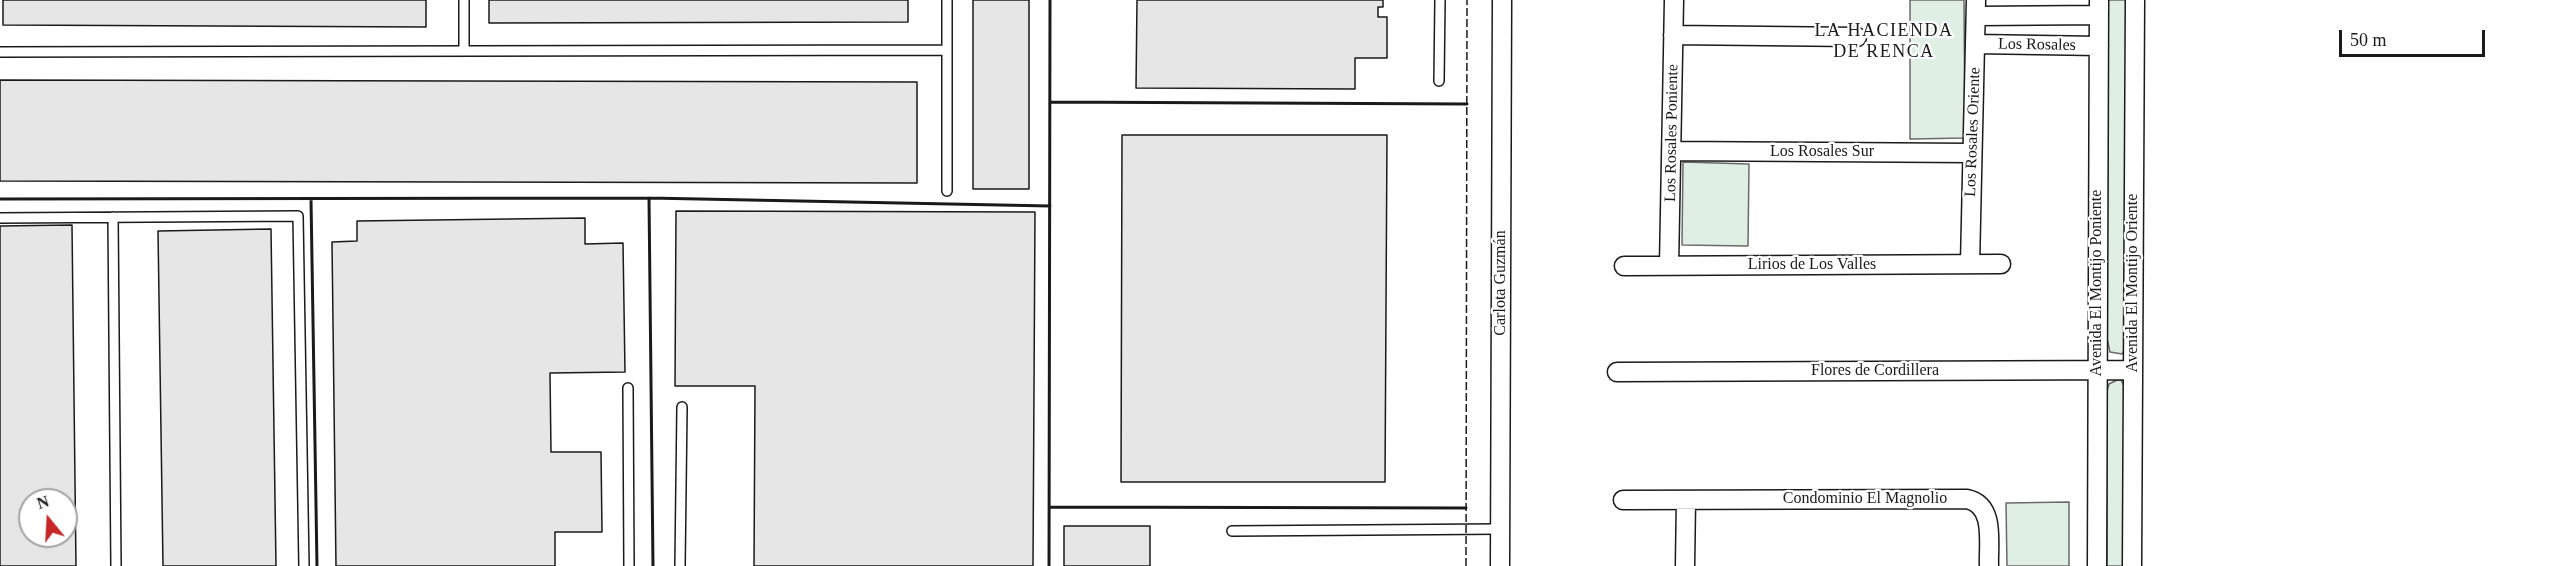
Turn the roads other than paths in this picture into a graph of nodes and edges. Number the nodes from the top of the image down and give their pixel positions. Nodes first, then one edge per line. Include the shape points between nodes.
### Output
1 (464, 0) edge
2 (947, 0) edge
3 (1440, 0) edge
4 (1502, 0) edge
5 (1674, 0) edge
6 (2135, 0) edge
7 (1976, 8) edge
8 (2099, 8) edge
9 (1673, 34) junction
10 (1857, 37) dead end
11 (1976, 44) junction
12 (2099, 46) junction
13 (947, 50) junction
14 (464, 51) junction
15 (0, 52) edge
16 (1439, 81) dead end
17 (1671, 151) junction
18 (1972, 153) junction
19 (947, 191) dead end
20 (113, 217) junction
21 (0, 218) edge
22 (1970, 264) junction
23 (2001, 264) dead end
24 (1624, 266) dead end
25 (1670, 266) junction
26 (2096, 369) junction
27 (2133, 370) junction
28 (1617, 372) dead end
29 (628, 388) dead end
30 (682, 407) dead end
31 (1623, 500) dead end
32 (1686, 500) junction
33 (1500, 529) junction
34 (1232, 531) dead end
35 (116, 566) edge
36 (304, 566) edge
37 (629, 566) edge
38 (680, 566) edge
39 (1500, 566) edge
40 (1685, 566) edge
41 (1989, 566) edge
42 (2097, 566) edge
43 (2132, 566) edge

1 - 14 lane
2 - 13 lane
3 - 16 lane
4 - 33 street, Carlota Guzmán
5 - 9 street, Los Rosales Poniente
6 - 27 street, Avenida El Montijo Oriente
7 - 8 street, Los Rosales
7 - 11 street, Los Rosales Oriente
8 - 12 street, Avenida El Montijo Poniente
9 - 10 street
9 - 17 street, Los Rosales Poniente
11 - 12 street, Los Rosales
11 - 18 street, Los Rosales Oriente
12 - 26 street, Avenida El Montijo Poniente
13 - 14 lane
13 - 19 lane
14 - 15 lane
17 - 18 street, Los Rosales Sur
17 - 25 street, Los Rosales Poniente
18 - 22 street, Los Rosales Oriente
20 - 21 lane
20 - 35 lane
20 - 36 lane via 298,216
22 - 23 street, Lirios de Los Valles
22 - 25 street, Lirios de Los Valles
24 - 25 street, Lirios de Los Valles
26 - 27 street, Flores de Cordillera
26 - 28 street, Flores de Cordillera
26 - 42 street, Avenida El Montijo Poniente
27 - 43 street, Avenida El Montijo Oriente
29 - 37 lane
30 - 38 lane
31 - 32 street, Condominio El Magnolio
32 - 40 street
32 - 41 street, Condominio El Magnolio via 1972,500 1987,516
33 - 34 lane
33 - 39 street, Carlota Guzmán

